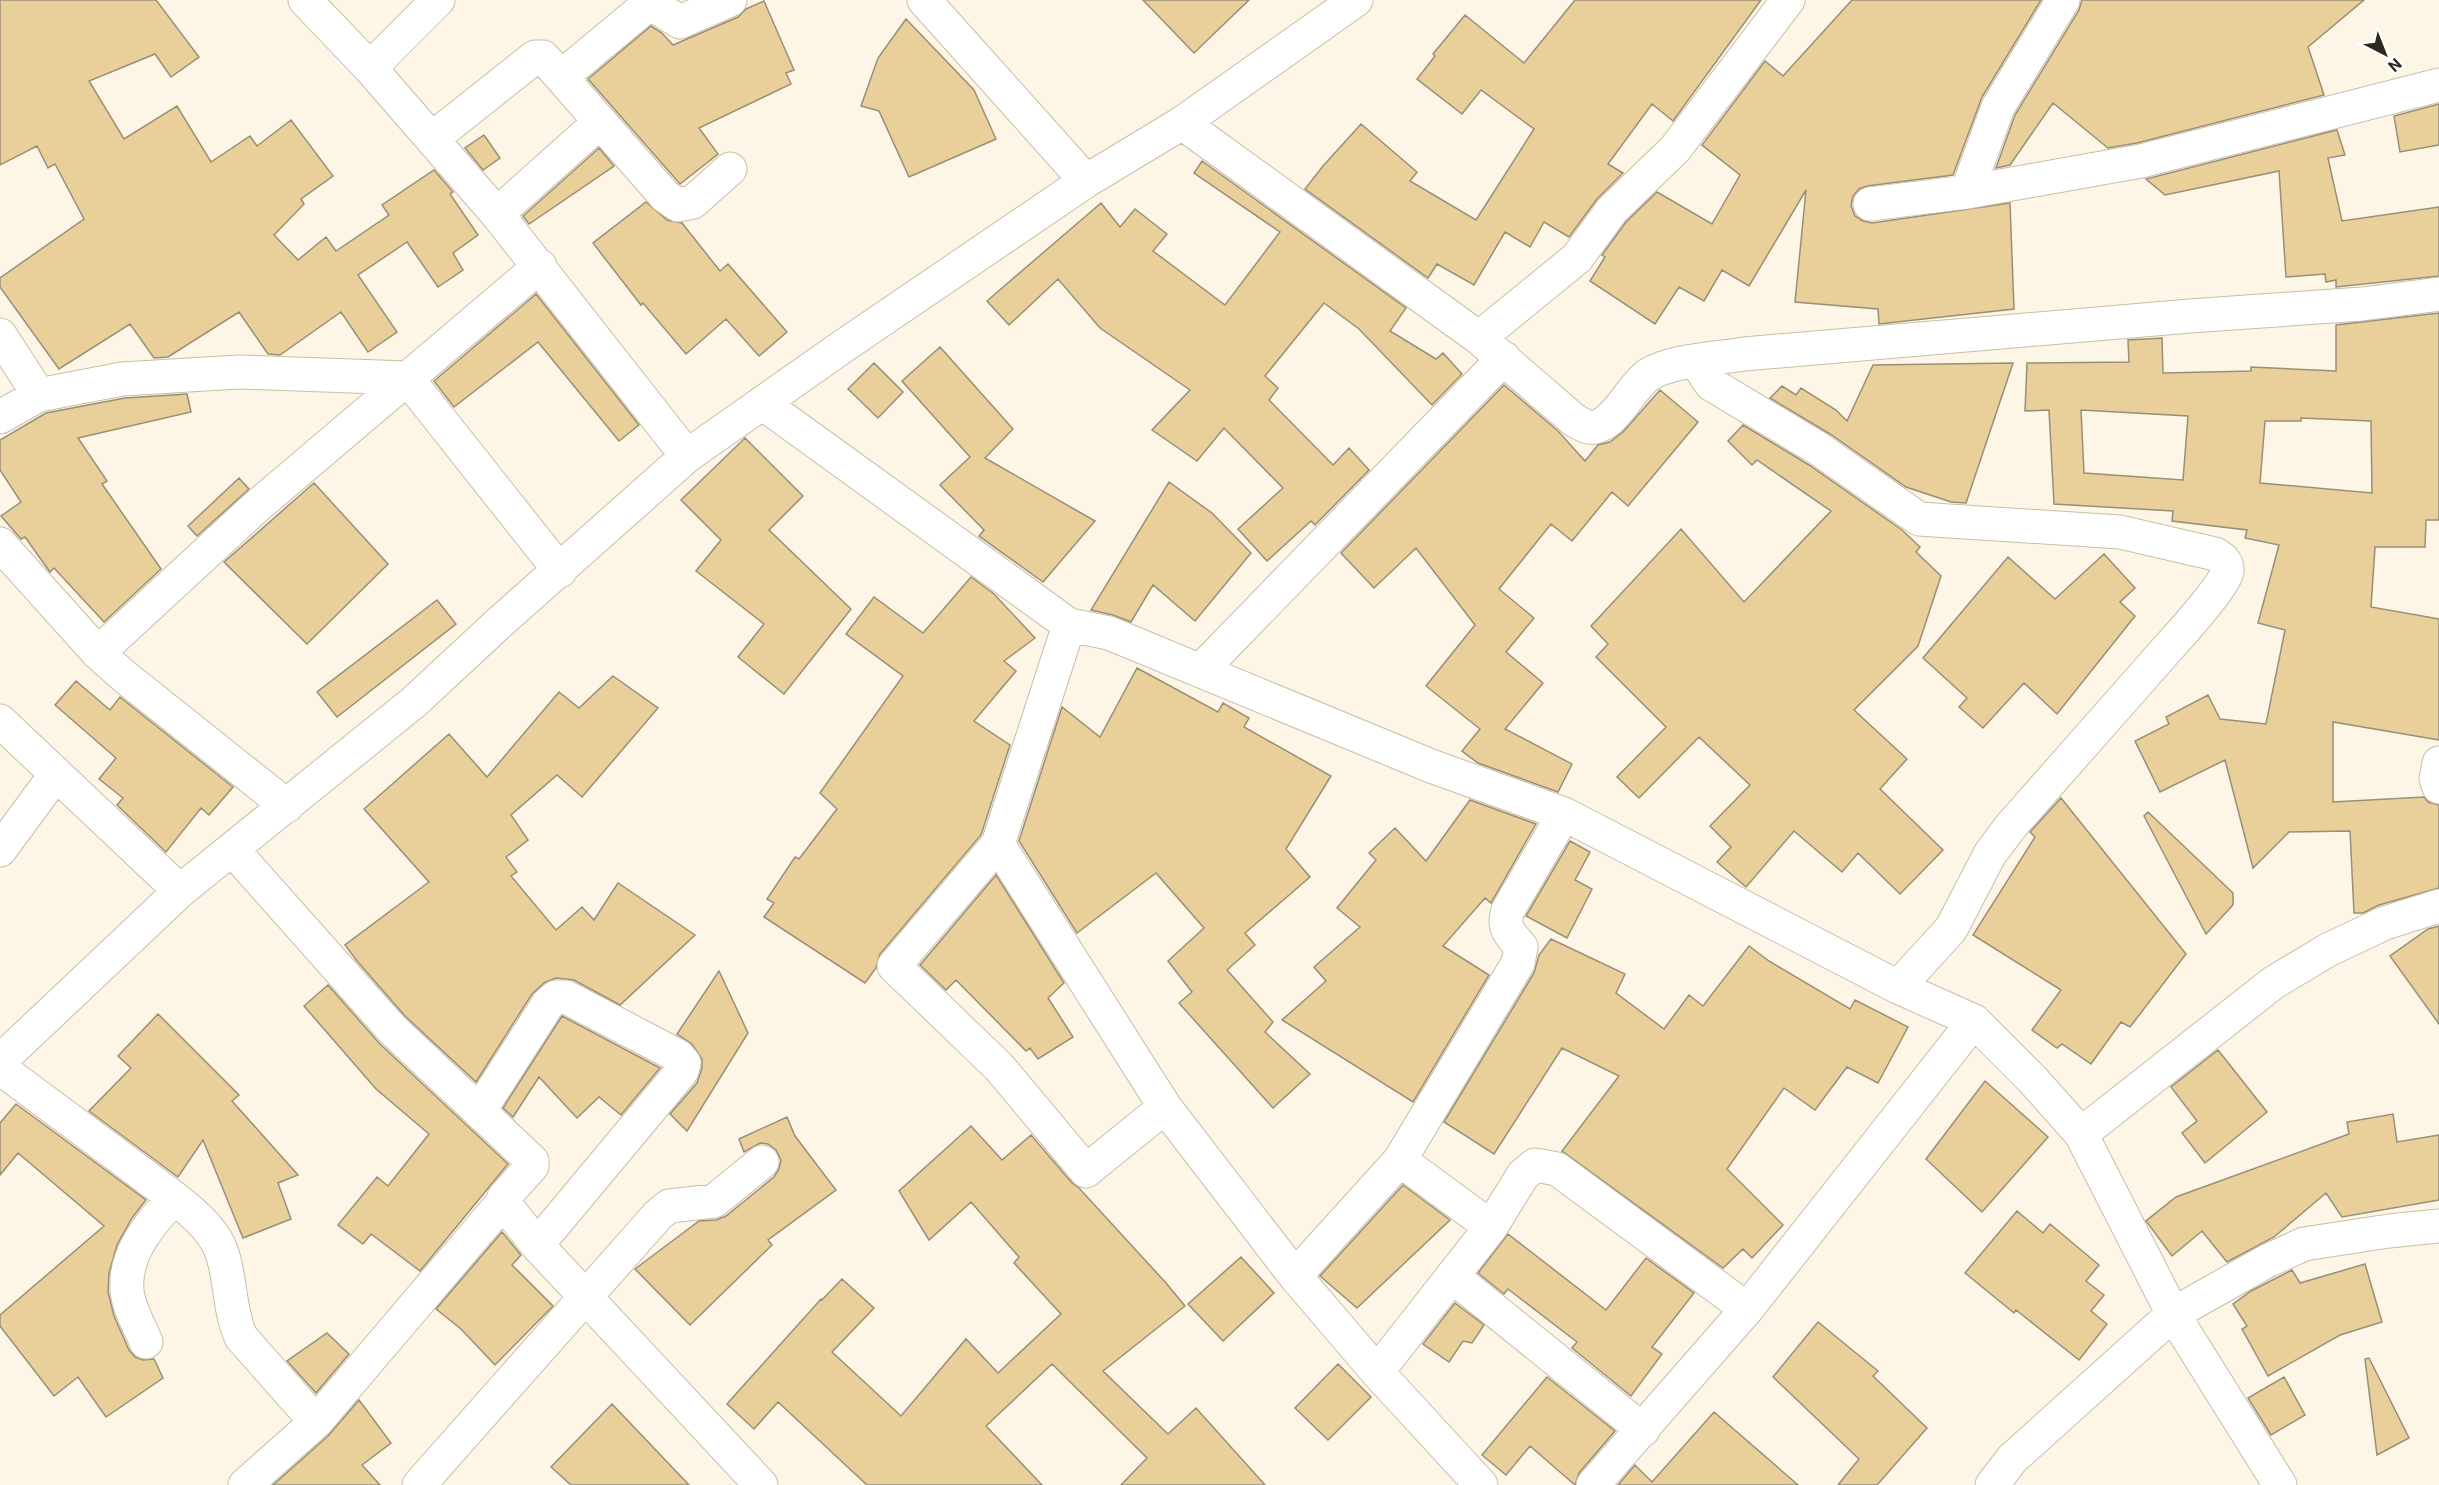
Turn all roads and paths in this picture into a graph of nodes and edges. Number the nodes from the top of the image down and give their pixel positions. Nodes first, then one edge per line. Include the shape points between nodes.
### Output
1 (305, 0) edge
2 (438, 0) edge
3 (730, 0) edge
4 (924, 0) edge
5 (1356, 0) edge
6 (1788, 0) edge
7 (2063, 0) edge
8 (370, 68) junction
9 (561, 77) junction
10 (2439, 85) edge
11 (600, 122) junction
12 (1182, 123) junction
13 (433, 138) junction
14 (730, 169) dead end
15 (1086, 181) junction
16 (1967, 192) junction
17 (1870, 204) dead end
18 (497, 214) junction
19 (540, 266) junction
20 (2439, 294) edge
21 (0, 335) edge
22 (1492, 348) junction
23 (1696, 362) junction
24 (407, 378) junction
25 (39, 395) junction
26 (762, 403) junction
27 (0, 417) edge
28 (687, 456) junction
29 (0, 544) edge
30 (560, 571) junction
31 (1069, 625) junction
32 (98, 653) junction
33 (1202, 669) junction
34 (0, 721) edge
35 (2439, 763) edge
36 (56, 774) junction
37 (2439, 787) edge
38 (287, 806) junction
39 (1564, 814) junction
40 (998, 844) junction
41 (232, 849) junction
42 (0, 850) edge
43 (180, 891) junction
44 (2439, 906) edge
45 (1898, 987) junction
46 (1974, 1021) junction
47 (0, 1061) edge
48 (0, 1068) edge
49 (1165, 1107) junction
50 (480, 1110) junction
51 (2081, 1134) junction
52 (1400, 1160) junction
53 (762, 1162) dead end
54 (174, 1198) junction
55 (503, 1203) junction
56 (2439, 1226) edge
57 (1491, 1227) junction
58 (537, 1245) junction
59 (1295, 1276) junction
60 (1452, 1276) junction
61 (585, 1296) junction
62 (1747, 1309) junction
63 (2173, 1314) junction
64 (146, 1342) dead end
65 (1377, 1372) junction
66 (315, 1422) junction
67 (1643, 1430) junction
68 (245, 1485) edge
69 (419, 1485) edge
70 (761, 1485) edge
71 (1481, 1485) edge
72 (1593, 1485) edge
73 (1992, 1485) edge
74 (2280, 1485) edge

1 - 8 street
2 - 8 street
3 - 9 street via 680,22 650,3
4 - 15 street
5 - 12 street
6 - 22 street via 1675,149 1612,210 1578,258
7 - 16 street via 1998,108
8 - 13 street
9 - 11 street
9 - 13 street via 543,57 536,57
10 - 16 street via 2141,161
11 - 14 street via 664,196 678,206 693,202
11 - 18 street
12 - 15 street
12 - 22 street
13 - 18 street
15 - 26 street
16 - 17 street
18 - 19 street
19 - 24 street
19 - 28 street
20 - 23 street via 2362,304 1755,353
21 - 25 street
22 - 23 street via 1587,427 1596,427 1609,419 1647,376 1672,365
22 - 33 street
23 - 45 street via 1711,384 1828,455 1919,519 2120,532 2215,554 2226,565 2223,579 2194,619 2010,826 1990,854 1952,929
24 - 25 street via 200,373 122,379
24 - 30 street
24 - 32 street via 256,507
25 - 27 street
26 - 28 street
26 - 31 street
28 - 30 street
29 - 32 street
30 - 38 street via 414,702
31 - 33 street via 1110,633
31 - 40 street
32 - 38 street
33 - 39 street via 1431,766
34 - 36 street
35 - 37 street
36 - 42 street
36 - 43 street
38 - 41 street
39 - 45 street
39 - 52 street via 1504,920 1506,929 1521,947 1518,963
40 - 49 street
40 - 49 street via 894,966 999,1067 1086,1171
41 - 43 street
41 - 50 street via 392,1029
43 - 47 street
44 - 51 street via 2385,922 2273,983
45 - 46 street
46 - 51 street via 2034,1080
46 - 62 street
48 - 54 street
49 - 59 street
50 - 55 street via 532,1161
50 - 58 street via 556,997 567,997 599,1013 684,1063 682,1071
51 - 63 street
52 - 57 street
52 - 59 street
53 - 61 street via 714,1201 669,1206
54 - 64 street via 140,1240 128,1264 127,1292
54 - 66 street via 217,1241 242,1337
55 - 58 street
55 - 66 street
56 - 63 street via 2304,1244
57 - 60 street
57 - 62 street via 1523,1175 1535,1165 1557,1169
58 - 61 street
59 - 65 street
60 - 65 street
60 - 67 street
61 - 69 street
61 - 70 street
62 - 67 street
63 - 73 street via 2012,1459
63 - 74 street
65 - 71 street
66 - 68 street
67 - 72 street

